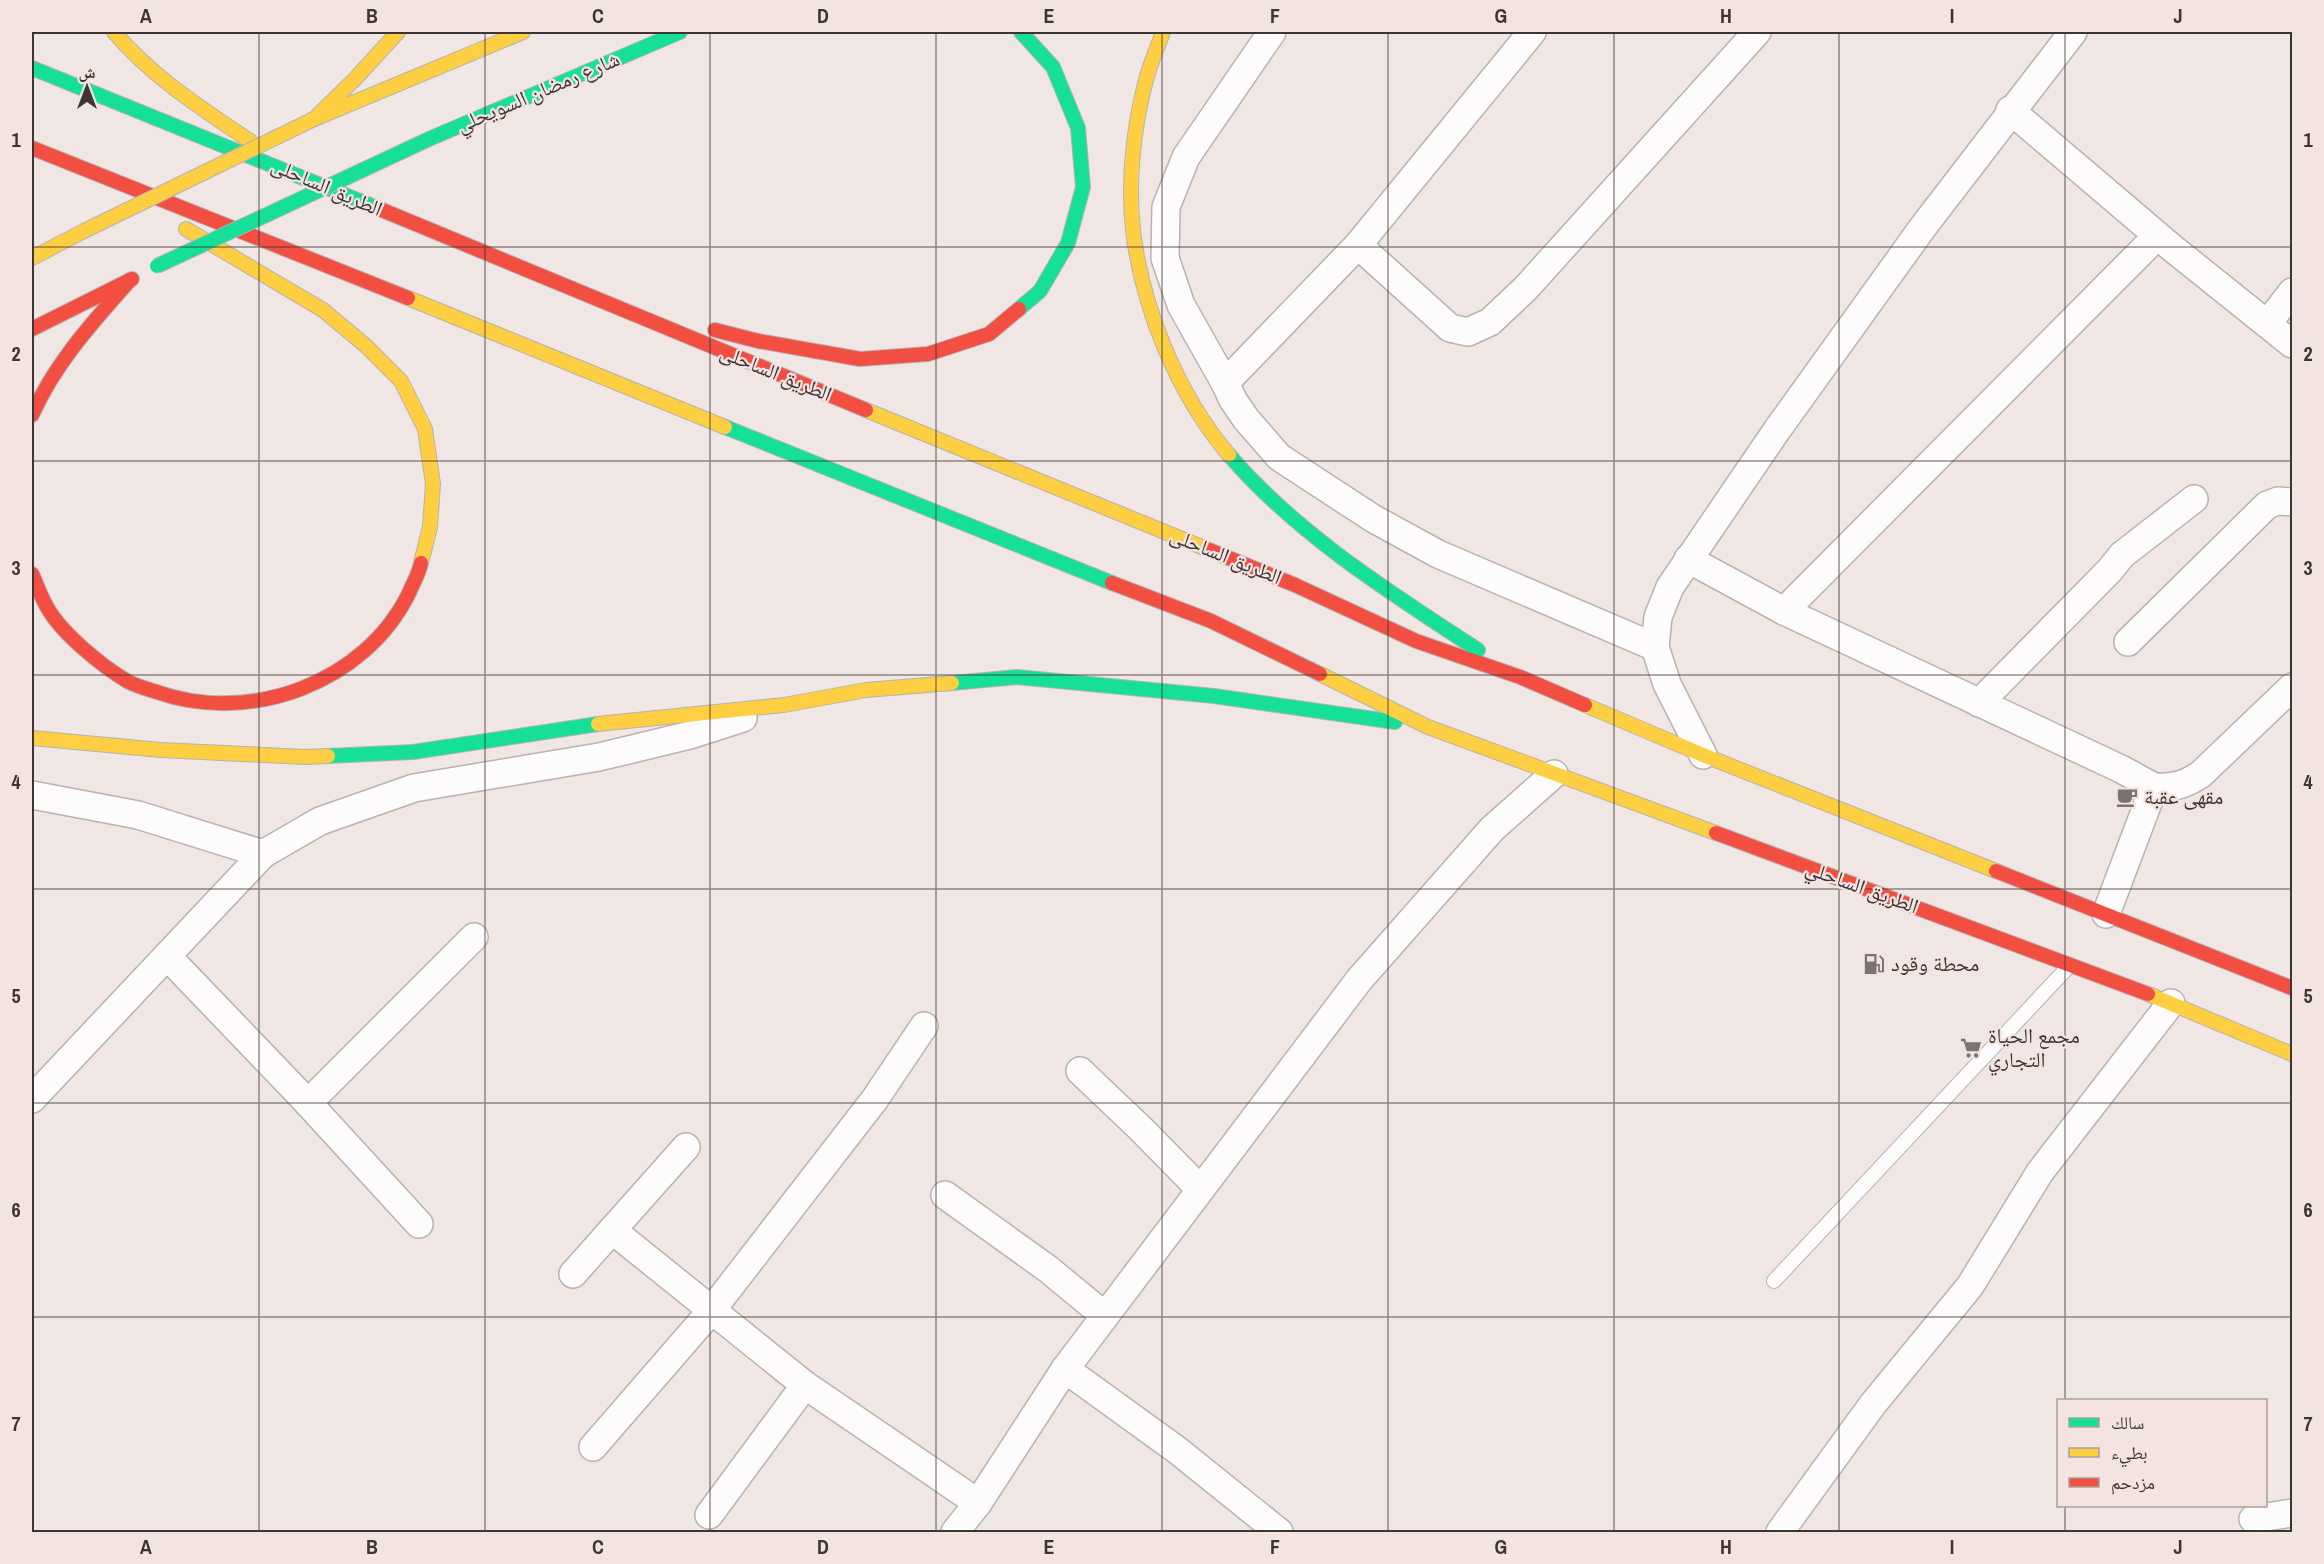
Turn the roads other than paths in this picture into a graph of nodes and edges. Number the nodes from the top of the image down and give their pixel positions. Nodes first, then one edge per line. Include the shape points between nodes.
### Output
1 (114, 32) edge
2 (398, 32) edge
3 (523, 32) edge
4 (680, 32) edge
5 (1021, 32) edge
6 (1163, 32) edge
7 (1272, 32) edge
8 (1532, 32) edge
9 (1757, 32) edge
10 (2065, 34) edge
11 (32, 68) edge
12 (2010, 110) junction
13 (314, 119) junction
14 (32, 148) edge
15 (99, 177) junction
16 (303, 177) junction
17 (2157, 236) junction
18 (1358, 245) junction
19 (32, 258) edge
20 (130, 280) junction
21 (2292, 292) edge
22 (590, 298) junction
23 (2268, 323) junction
24 (32, 329) edge
25 (2292, 344) edge
26 (1225, 382) junction
27 (32, 415) edge
28 (2194, 499) dead end
29 (2292, 502) edge
30 (1688, 559) junction
31 (32, 574) edge
32 (1784, 611) junction
33 (2128, 642) dead end
34 (1655, 647) junction
35 (1520, 677) junction
36 (2292, 687) edge
37 (1979, 703) junction
38 (784, 705) junction
39 (1428, 727) junction
40 (32, 738) edge
41 (1703, 755) junction
42 (1554, 774) junction
43 (2154, 787) junction
44 (32, 795) edge
45 (263, 854) junction
46 (2106, 914) junction
47 (474, 937) dead end
48 (167, 956) junction
49 (2071, 964) junction
50 (2292, 988) edge
51 (2171, 1003) junction
52 (924, 1026) dead end
53 (2292, 1054) edge
54 (1080, 1071) dead end
55 (32, 1098) edge
56 (308, 1103) junction
57 (686, 1147) dead end
58 (1200, 1189) junction
59 (945, 1195) dead end
60 (419, 1224) dead end
61 (612, 1230) junction
62 (573, 1274) dead end
63 (1774, 1281) dead end
64 (711, 1311) junction
65 (1105, 1316) junction
66 (1065, 1369) junction
67 (805, 1385) junction
68 (593, 1447) dead end
69 (978, 1503) junction
70 (2292, 1513) edge
71 (710, 1515) dead end
72 (2253, 1519) dead end
73 (956, 1533) edge
74 (1280, 1533) edge
75 (1780, 1533) edge

1 - 16 main road via 124,46 165,80
2 - 13 main road
3 - 13 main road
4 - 20 main road, شارع رمضان السويحلي, bridge via 429,139
5 - 22 main road via 1053,67 1078,128 1083,187 1068,243 1040,291 989,334 928,354 861,359 758,341
6 - 35 main road via 1143,90 1134,154 1133,228 1144,286 1179,380 1204,422 1237,464 1274,499 1329,546
7 - 26 street via 1186,157 1166,207 1165,258 1181,306
8 - 18 street
9 - 18 street via 1526,288 1490,322 1468,332 1450,328
10 - 12 street
11 - 16 main road, الطريق الساحلى
12 - 17 street
12 - 30 street
13 - 19 main road, bridge
14 - 15 main road
15 - 31 main road via 323,310 400,381 425,429 433,484 430,527 420,569 400,611 376,642 341,670 294,693 239,704 179,700 128,682 82,648 48,609
15 - 39 main road via 374,284 1004,542 1210,621
16 - 22 main road, الطريق الساحلى
17 - 23 street
17 - 32 street
18 - 26 street
20 - 24 main road, شارع رمضان السويحلي
20 - 27 main road via 73,348 38,397
21 - 23 street
22 - 35 main road, الطريق الساحلى via 1284,580 1416,641
23 - 25 street
26 - 34 street via 1246,419 1279,457 1374,519 1438,555
28 - 37 street via 2122,555
29 - 33 street via 2267,505
30 - 32 street
30 - 34 street via 1670,587 1659,617
32 - 37 street
34 - 41 street via 1667,684
35 - 41 main road
36 - 43 street via 2201,774 2186,784
37 - 43 street
38 - 39 main road via 866,690 1017,677 1214,696
38 - 40 main road via 591,725 412,752 305,757 161,750
38 - 45 street via 690,735 599,757 414,788 320,821
39 - 42 main road, الطريق الساحلي
41 - 46 main road
42 - 49 main road, الطريق الساحلي
42 - 58 street via 1492,829 1359,980
43 - 46 street
44 - 45 street via 138,815
45 - 48 street
46 - 50 main road
47 - 56 street
48 - 55 street
48 - 56 street
49 - 51 main road, الطريق الساحلي
49 - 63 lane
51 - 53 main road, الطريق الساحلي
51 - 75 street via 2040,1172 1970,1286 1873,1404
52 - 64 street via 875,1099
54 - 58 street
56 - 60 street
57 - 61 street
58 - 65 street
59 - 65 street via 1048,1269
61 - 62 street
61 - 64 street
64 - 67 street
64 - 68 street
65 - 66 street
66 - 69 street
66 - 74 street via 1177,1450
67 - 69 street
67 - 71 street
69 - 73 street
70 - 72 street

